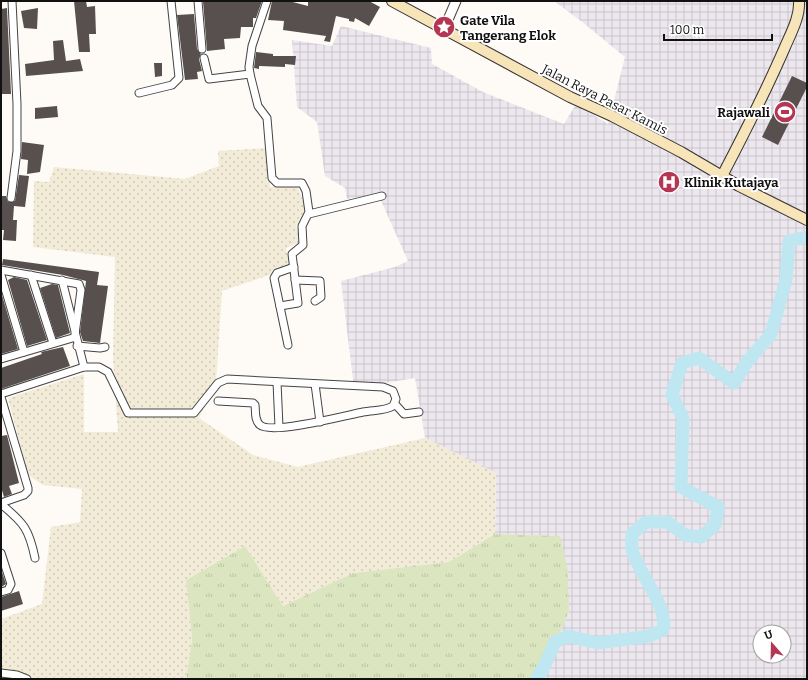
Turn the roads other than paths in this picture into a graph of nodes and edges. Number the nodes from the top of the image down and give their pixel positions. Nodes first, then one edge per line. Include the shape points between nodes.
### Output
1 (12, 1) edge
2 (171, 1) edge
3 (198, 1) edge
4 (267, 1) edge
5 (392, 1) edge
6 (456, 1) edge
7 (799, 1) edge
8 (444, 29) junction
9 (202, 49) dead end
10 (204, 58) dead end
11 (250, 74) junction
12 (139, 92) dead end
13 (722, 176) junction
14 (382, 196) dead end
15 (11, 198) dead end
16 (309, 214) junction
17 (807, 220) edge
18 (294, 267) junction
19 (1, 270) edge
20 (1, 275) edge
21 (31, 275) junction
22 (62, 280) junction
23 (295, 280) junction
24 (315, 301) dead end
25 (280, 306) junction
26 (76, 336) junction
27 (53, 343) junction
28 (288, 345) dead end
29 (77, 346) junction
30 (105, 347) dead end
31 (24, 352) junction
32 (1, 359) edge
33 (84, 367) junction
34 (277, 382) junction
35 (315, 384) junction
36 (1, 394) edge
37 (1, 397) edge
38 (218, 400) dead end
39 (395, 404) junction
40 (419, 412) dead end
41 (320, 422) junction
42 (280, 428) junction
43 (1, 503) edge
44 (1, 553) edge
45 (35, 558) dead end
46 (1, 592) edge
47 (1, 673) edge
48 (28, 679) edge

1 - 15 street via 17,151
2 - 12 street via 178,78 172,85
3 - 9 street
4 - 11 street via 252,46
5 - 8 main road, Jalan Raya Pasar Kamis
6 - 8 street
7 - 13 main road via 798,13 781,57
8 - 13 main road, Jalan Raya Pasar Kamis via 574,99 681,152
10 - 11 street via 209,79
11 - 16 street via 258,106 267,118 272,178 277,183 302,183 306,191
13 - 17 main road, Jalan Raya Pasar Kamis
14 - 16 street
16 - 18 street via 302,226 303,245 292,254
18 - 23 street
18 - 25 street via 275,276
19 - 21 street
20 - 31 street
21 - 22 street
21 - 27 street
22 - 26 street
22 - 26 street via 78,283 81,288
23 - 24 street via 320,281 321,297
23 - 25 street via 298,303
25 - 28 street
26 - 27 street
26 - 29 street
27 - 31 street
29 - 30 street
29 - 33 street
31 - 32 street
33 - 34 street via 99,367 108,372 128,413 194,413 223,380
33 - 36 street
34 - 35 street
34 - 42 street
35 - 39 street via 383,387 395,393
35 - 41 street
37 - 43 street via 28,488 24,495
38 - 42 street via 253,403 260,425
39 - 40 street via 404,414
39 - 41 street via 386,409
41 - 42 street
43 - 45 street via 27,529
44 - 46 street via 11,584 8,590
47 - 48 street

